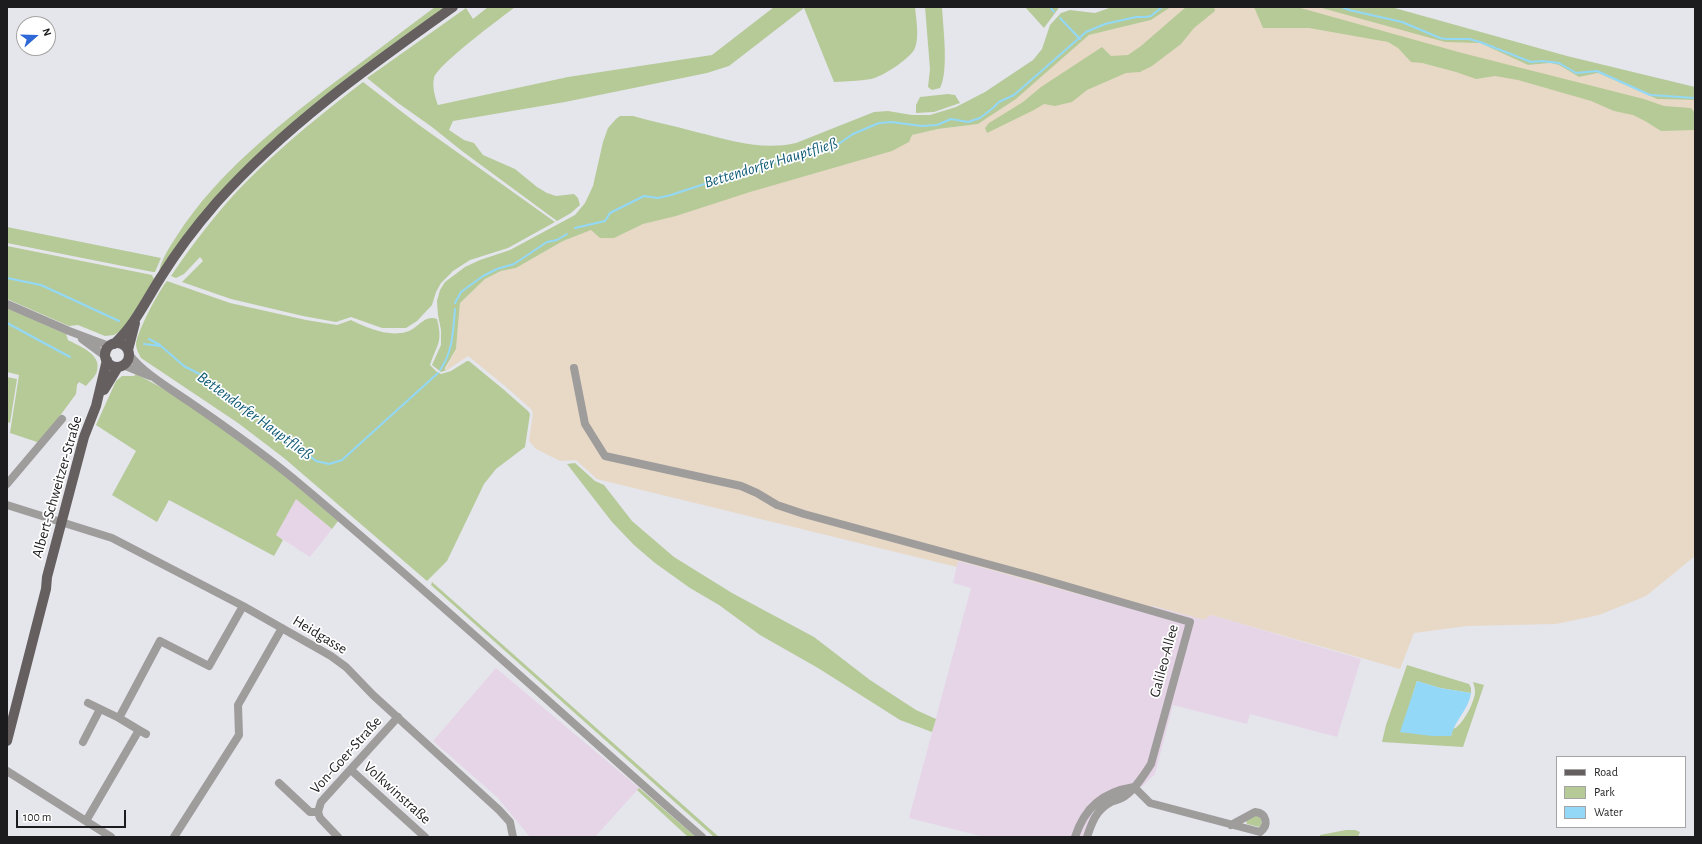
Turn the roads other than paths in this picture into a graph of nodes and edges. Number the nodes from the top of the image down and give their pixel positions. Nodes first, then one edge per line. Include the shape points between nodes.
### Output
1 (453, 7) edge
2 (7, 304) edge
3 (136, 317) junction
4 (69, 331) junction
5 (112, 345) junction
6 (128, 352) junction
7 (106, 358) junction
8 (120, 366) junction
9 (574, 368) dead end
10 (158, 379) junction
11 (96, 406) junction
12 (62, 419) dead end
13 (7, 484) edge
14 (7, 505) edge
15 (63, 522) junction
16 (47, 577) junction
17 (243, 606) junction
18 (282, 628) junction
19 (88, 703) dead end
20 (100, 709) junction
21 (7, 718) edge
22 (119, 718) junction
23 (398, 718) junction
24 (7, 741) edge
25 (83, 742) dead end
26 (351, 770) junction
27 (7, 772) edge
28 (279, 783) dead end
29 (1134, 787) junction
30 (318, 812) junction
31 (86, 821) junction
32 (1231, 825) dead end
33 (111, 837) edge
34 (174, 837) edge
35 (338, 837) edge
36 (425, 837) edge
37 (513, 837) edge
38 (702, 837) edge
39 (1075, 837) edge
40 (1087, 837) edge

1 - 3 main road via 301,120 254,163 187,239
2 - 4 street
3 - 5 main road
3 - 6 main road
4 - 5 street
4 - 7 street
5 - 6 main road via 122,344
5 - 7 main road via 106,352
6 - 8 main road via 128,360
6 - 10 street
7 - 8 main road via 112,366
7 - 11 main road, Albert-Schweitzer-Straße
8 - 10 street
8 - 11 main road, Albert-Schweitzer-Straße
9 - 29 street, Galileo-Allee via 585,424 605,456 741,486 777,505 804,514 1190,622 1151,764
10 - 38 street via 285,473 350,526
11 - 15 main road, Albert-Schweitzer-Straße via 84,437
12 - 13 street
14 - 15 street, Heidgasse
15 - 16 main road, Albert-Schweitzer-Straße
15 - 17 street, Heidgasse via 112,538
16 - 21 main road, Albert-Schweitzer-Straße via 41,587
16 - 24 main road, Albert-Schweitzer-Straße
17 - 18 street, Heidgasse
17 - 22 street via 209,666 160,642
18 - 23 street, Heidgasse via 346,667
18 - 34 street via 238,705 239,735
19 - 20 street
20 - 22 street
20 - 25 street
22 - 31 street via 142,732
23 - 26 street, Von-Goer-Straße
23 - 37 street, Heidgasse via 499,810 510,822
26 - 30 street, Von-Goer-Straße via 321,802
26 - 36 street, Volkwinstraße
27 - 31 street
28 - 30 street via 310,812
29 - 32 street via 1150,803
29 - 39 street via 1116,791 1093,805 1084,815
29 - 40 street, Galileo-Allee via 1125,796 1100,810
30 - 35 street via 320,818
31 - 33 street

